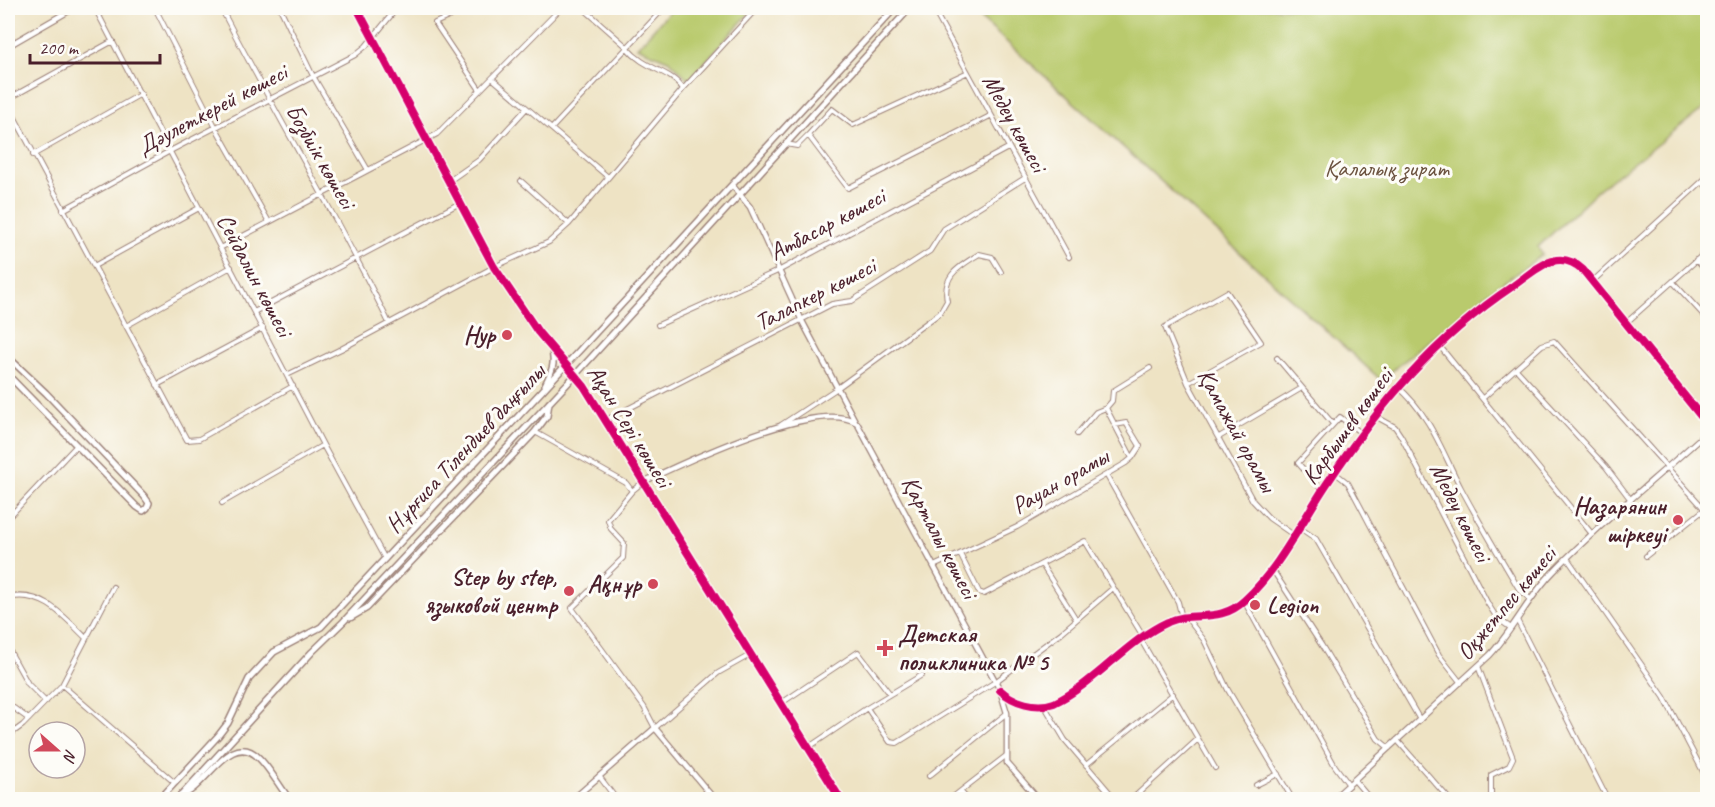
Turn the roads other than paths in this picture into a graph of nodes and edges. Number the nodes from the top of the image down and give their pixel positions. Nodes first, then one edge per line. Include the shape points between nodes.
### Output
1 (74, 8) edge
2 (95, 8) edge
3 (155, 8) edge
4 (221, 8) edge
5 (280, 8) edge
6 (357, 8) edge
7 (397, 8) edge
8 (468, 8) edge
9 (561, 8) edge
10 (583, 8) edge
11 (664, 8) edge
12 (757, 8) edge
13 (895, 8) edge
14 (910, 8) edge
15 (928, 8) edge
16 (372, 36) junction
17 (112, 41) junction
18 (8, 46) edge
19 (627, 47) junction
20 (966, 73) junction
21 (313, 76) junction
22 (493, 79) junction
23 (683, 89) junction
24 (480, 90) junction
25 (141, 94) junction
26 (8, 99) edge
27 (268, 100) junction
28 (8, 105) edge
29 (526, 109) junction
30 (990, 116) junction
31 (553, 127) junction
32 (216, 128) junction
33 (808, 135) junction
34 (426, 139) junction
35 (786, 144) junction
36 (1008, 148) junction
37 (170, 151) junction
38 (33, 155) junction
39 (368, 170) junction
40 (1707, 176) edge
41 (608, 177) junction
42 (1025, 178) junction
43 (449, 181) junction
44 (521, 181) dead end
45 (1702, 182) junction
46 (732, 185) junction
47 (1707, 188) edge
48 (323, 194) junction
49 (740, 194) junction
50 (460, 203) junction
51 (199, 208) junction
52 (63, 210) junction
53 (269, 222) junction
54 (569, 224) junction
55 (220, 248) junction
56 (1707, 250) edge
57 (1069, 256) dead end
58 (357, 257) junction
59 (1696, 260) junction
60 (94, 266) junction
61 (231, 267) junction
62 (494, 267) junction
63 (780, 270) junction
64 (1001, 272) dead end
65 (1707, 273) edge
66 (1593, 281) junction
67 (1673, 282) junction
68 (254, 312) junction
69 (1707, 320) edge
70 (802, 321) junction
71 (1627, 322) junction
72 (389, 323) junction
73 (658, 325) dead end
74 (126, 326) junction
75 (263, 328) junction
76 (1438, 344) junction
77 (551, 347) junction
78 (8, 357) edge
79 (1277, 358) dead end
80 (567, 364) junction
81 (1150, 368) dead end
82 (1516, 369) junction
83 (576, 374) junction
84 (8, 375) edge
85 (286, 375) junction
86 (1188, 383) junction
87 (157, 385) junction
88 (293, 386) junction
89 (1397, 386) junction
90 (1302, 388) junction
91 (836, 389) junction
92 (541, 392) junction
93 (1483, 398) junction
94 (549, 403) junction
95 (1106, 408) junction
96 (1374, 416) junction
97 (604, 421) junction
98 (855, 421) junction
99 (1333, 424) junction
100 (1114, 425) junction
101 (1707, 425) edge
102 (780, 426) junction
103 (1707, 431) edge
104 (535, 432) junction
105 (1361, 433) junction
106 (1077, 434) dead end
107 (1218, 437) junction
108 (525, 442) junction
109 (77, 444) junction
110 (323, 445) junction
111 (503, 452) junction
112 (1132, 458) junction
113 (1668, 468) junction
114 (1334, 472) junction
115 (1107, 476) junction
116 (643, 482) junction
117 (1322, 490) junction
118 (632, 491) junction
119 (1631, 500) junction
120 (222, 503) dead end
121 (431, 510) junction
122 (1706, 511) edge
123 (8, 518) edge
124 (439, 520) junction
125 (1300, 528) junction
126 (1592, 534) junction
127 (1296, 536) junction
128 (960, 554) junction
129 (1646, 556) dead end
130 (1567, 558) junction
131 (385, 559) junction
132 (936, 565) junction
133 (1042, 565) junction
134 (1272, 569) junction
135 (113, 587) dead end
136 (1113, 588) junction
137 (8, 593) edge
138 (12, 597) junction
139 (1530, 599) junction
140 (1244, 601) junction
141 (8, 603) edge
142 (1184, 618) junction
143 (1076, 619) junction
144 (1517, 620) junction
145 (343, 622) junction
146 (321, 627) junction
147 (1512, 628) junction
148 (329, 635) junction
149 (86, 638) junction
150 (1142, 639) junction
151 (8, 648) edge
152 (750, 655) junction
153 (1478, 666) junction
154 (922, 675) dead end
155 (995, 682) junction
156 (1461, 683) junction
157 (62, 685) junction
158 (1000, 690) junction
159 (890, 694) junction
160 (1173, 694) junction
161 (46, 702) junction
162 (8, 704) edge
163 (780, 704) junction
164 (1044, 705) junction
165 (867, 708) junction
166 (1007, 713) junction
167 (29, 719) junction
168 (1420, 720) junction
169 (655, 728) junction
170 (8, 736) edge
171 (1198, 739) junction
172 (1397, 740) junction
173 (809, 747) junction
174 (1389, 748) junction
175 (1007, 754) junction
176 (1086, 765) junction
177 (1215, 768) dead end
178 (1278, 774) junction
179 (599, 776) junction
180 (929, 776) dead end
181 (1354, 780) junction
182 (1707, 781) edge
183 (175, 783) junction
184 (1349, 784) junction
185 (1256, 785) dead end
186 (961, 792) junction
187 (178, 798) edge
188 (711, 799) edge
189 (159, 800) edge
190 (290, 800) edge
191 (572, 800) edge
192 (617, 800) edge
193 (841, 800) edge
194 (949, 800) edge
195 (968, 800) edge
196 (1039, 800) edge
197 (1116, 800) edge
198 (1131, 800) edge
199 (1293, 800) edge
200 (1332, 800) edge
201 (1371, 800) edge
202 (1450, 800) edge
203 (1491, 800) edge
204 (1608, 800) edge

1 - 18 street
2 - 17 street, Сейдалин көшесі
3 - 32 street
4 - 27 street, Бозбиік көшесі
5 - 21 street
6 - 16 street, Ақан Сері көшесі
7 - 16 street, Дәулеткерей көшесі
8 - 24 street via 435,23
9 - 22 street
10 - 19 street
11 - 19 street
12 - 23 street
13 - 46 main road, Нұрғиса Тілендиев даңғылы
14 - 35 main road, Нұрғиса Тілендиев даңғылы
15 - 20 street, Медеу көшесі via 936,14
16 - 21 street, Дәулеткерей көшесі via 355,55
16 - 34 street, Ақан Сері көшесі
17 - 25 street, Сейдалин көшесі
17 - 26 street
19 - 23 street via 649,68 678,81
19 - 31 street
20 - 30 street, Медеу көшесі
20 - 33 street via 853,125 832,109
21 - 27 street, Дәулеткерей көшесі
21 - 39 street
22 - 24 street
22 - 29 street
23 - 41 street
24 - 34 street via 438,134
25 - 37 street, Сейдалин көшесі
25 - 38 street
27 - 32 street, Дәулеткерей көшесі
27 - 48 street, Бозбиік көшесі
28 - 38 street
29 - 31 street
29 - 43 street via 479,160
30 - 33 street via 848,188
30 - 36 street, Медеу көшесі
31 - 41 street
32 - 37 street, Дәулеткерей көшесі
32 - 53 street
33 - 35 street via 797,146
34 - 39 street
34 - 43 street, Ақан Сері көшесі
35 - 49 main road, Нұрғиса Тілендиев даңғылы
36 - 42 street, Медеу көшесі
36 - 63 street, Атбасар көшесі
37 - 51 street, Сейдалин көшесі
37 - 52 street, Дәулеткерей көшесі
38 - 52 street
39 - 48 street
40 - 45 street
41 - 54 street
42 - 57 street, Медеу көшесі
42 - 70 street, Талапкер көшесі via 944,229 930,251 852,301 832,304
43 - 50 street, Ақан Сері көшесі
44 - 54 street
45 - 47 street
45 - 66 street
46 - 49 street, Қарталы көшесі
46 - 80 main road, Нұрғиса Тілендиев даңғылы
48 - 53 street
48 - 58 street, Бозбиік көшесі
49 - 63 street, Қарталы көшесі
49 - 83 main road, Нұрғиса Тілендиев даңғылы
50 - 58 street
50 - 62 street, Ақан Сері көшесі
51 - 55 street, Сейдалин көшесі
51 - 60 street
52 - 60 street
53 - 55 street
54 - 62 street via 549,242
55 - 61 street, Сейдалин көшесі
56 - 59 street
58 - 68 street
58 - 72 street, Бозбиік көшесі
59 - 65 street
59 - 67 street
60 - 74 street
61 - 68 street, Сейдалин көшесі
61 - 74 street
62 - 72 street
62 - 77 street, Ақан Сері көшесі
63 - 70 street, Қарталы көшесі
63 - 73 street, Атбасар көшесі
64 - 91 street via 992,257 979,254 962,265 944,288 947,301 940,313
66 - 71 street, Карбышев көшесі
66 - 76 street, Карбышев көшесі via 1569,260 1553,260 1502,293
67 - 69 street
67 - 71 street
68 - 75 street, Сейдалин көшесі
70 - 91 street, Қарталы көшесі
70 - 97 street, Талапкер көшесі
71 - 101 street, Карбышев көшесі
72 - 85 street
74 - 87 street
75 - 85 street, Сейдалин көшесі
75 - 87 street
76 - 89 street, Карбышев көшесі
76 - 93 street
77 - 80 street, Ақан Сері көшесі
77 - 92 main road via 554,368
78 - 109 main road via 89,436 149,503 145,510 137,507
79 - 90 street
80 - 83 street, Ақан Сері көшесі
80 - 92 main road, Нұрғиса Тілендиев даңғылы
81 - 95 street, Рауан орамы via 1113,391
82 - 93 street
82 - 113 street via 1542,345 1554,341
82 - 119 street
83 - 94 main road, Нұрғиса Тілендиев даңғылы
83 - 97 street, Ақан Сері көшесі
84 - 109 main road
85 - 88 street, Сейдалин көшесі
86 - 86 street, Қамажай орамы via 1165,327 1227,292 1261,342
86 - 107 street, Қамажай орамы
87 - 88 street via 187,440 199,439
88 - 110 street, Сейдалин көшесі
89 - 96 street, Карбышев көшесі
89 - 139 street, Медеу көшесі via 1413,400 1443,446 1461,487 1519,589
90 - 99 street
90 - 107 street
91 - 98 street, Қарталы көшесі
91 - 102 street
92 - 121 main road, Нұрғиса Тілендиев даңғылы
93 - 126 street
94 - 104 main road via 547,416
94 - 111 main road, Нұрғиса Тілендиев даңғылы
95 - 100 street, Рауан орамы
95 - 106 street via 1096,412
96 - 105 street, Карбышев көшесі
96 - 147 street, Медеу көшесі via 1395,427 1401,436 1488,604 1497,618
97 - 116 street, Ақан Сері көшесі
98 - 102 street via 838,417
98 - 132 street, Қарталы көшесі
99 - 105 street via 1340,417
99 - 117 street via 1298,463
100 - 112 street, Рауан орамы
100 - 112 street via 1126,423 1140,446
102 - 116 street via 724,445
103 - 113 street, Оқжетпес көшесі
104 - 108 main road
104 - 118 street via 626,483
105 - 114 street, Карбышев көшесі
107 - 127 street, Қамажай орамы via 1253,501 1269,518
108 - 111 main road
108 - 145 main road via 367,608
109 - 123 street
110 - 120 street
110 - 131 street, Сейдалин көшесі
111 - 124 main road, Нұрғиса Тілендиев даңғылы
112 - 115 street, Рауан орамы
113 - 119 street, Оқжетпес көшесі
113 - 122 street
114 - 117 street, Карбышев көшесі
114 - 156 street via 1348,483 1439,655
115 - 128 street, Рауан орамы
115 - 142 street
116 - 118 street
116 - 152 street, Ақан Сері көшесі
117 - 125 street, Карбышев көшесі
118 - 169 street via 608,520 624,543 623,558 572,608
119 - 126 street, Оқжетпес көшесі
121 - 124 main road
121 - 131 main road, Нұрғиса Тілендиев даңғылы
122 - 129 street
124 - 145 main road, Нұрғиса Тілендиев даңғылы
125 - 127 street, Карбышев көшесі
125 - 168 street via 1316,539
126 - 130 street, Оқжетпес көшесі
127 - 134 street, Карбышев көшесі
128 - 132 street, Рауан орамы
128 - 133 street via 982,594
130 - 139 street, Оқжетпес көшесі
130 - 182 street via 1664,697
131 - 146 main road, Нұрғиса Тілендиев даңғылы
132 - 155 street, Қарталы көшесі
133 - 136 street via 1085,542
133 - 143 street
134 - 140 street, Карбышев көшесі
134 - 174 street via 1377,739
135 - 149 street
136 - 143 street
136 - 150 street
137 - 138 street
138 - 141 street
138 - 149 street via 43,599
139 - 144 street, Оқжетпес көшесі
140 - 142 street, Карбышев көшесі via 1222,614
140 - 184 street via 1335,766
142 - 150 street, Карбышев көшесі via 1170,621
142 - 178 street via 1204,640 1228,690
143 - 155 street
144 - 147 street, Оқжетпес көшесі
144 - 204 street
145 - 148 main road, Нұрғиса Тілендиев даңғылы
146 - 148 main road
146 - 183 main road, Нұрғиса Тілендиев даңғылы via 280,647 255,672 228,723
147 - 153 street, Оқжетпес көшесі
148 - 187 main road, Нұрғиса Тілендиев даңғылы
149 - 157 street
150 - 160 street
150 - 164 street, Карбышев көшесі via 1062,699
151 - 161 street via 25,679
152 - 163 street, Ақан Сері көшесі
152 - 169 street via 718,673
153 - 156 street, Оқжетпес көшесі
153 - 203 street via 1513,758 1509,766 1491,775
154 - 159 street
155 - 158 street, Қарталы көшесі
155 - 165 street via 897,743 890,742
156 - 168 street, Оқжетпес көшесі
157 - 161 street
157 - 183 street
158 - 164 street via 1016,700
158 - 166 street, Қарталы көшесі
159 - 163 street via 858,652
159 - 165 street
160 - 171 street
160 - 176 street
161 - 167 street
162 - 167 street
163 - 173 street, Ақан Сері көшесі
164 - 176 street
165 - 173 street
166 - 175 street, Қарталы көшесі
166 - 180 street
167 - 170 street
168 - 172 street, Оқжетпес көшесі
169 - 179 street
169 - 188 street
171 - 177 street
171 - 198 street
172 - 174 street, Оқжетпес көшесі
172 - 202 street
173 - 193 street, Ақан Сері көшесі
174 - 181 street, Оқжетпес көшесі
175 - 186 street
175 - 196 street, Қарталы көшесі via 1010,767
176 - 197 street
178 - 185 street
178 - 199 street
179 - 191 street
179 - 192 street
181 - 184 street, Оқжетпес көшесі
181 - 201 street
183 - 189 main road, Нұрғиса Тілендиев даңғылы
184 - 200 street, Оқжетпес көшесі
186 - 194 street
186 - 195 street
187 - 190 main road via 190,794 224,757 242,749 260,759

